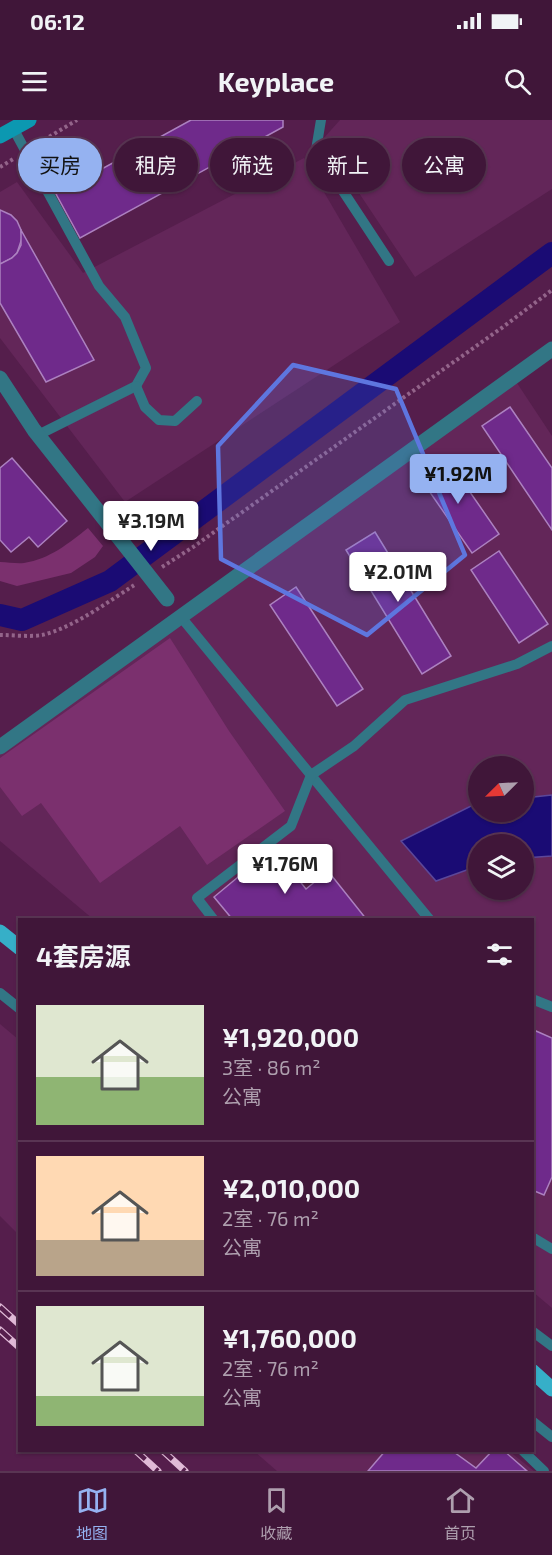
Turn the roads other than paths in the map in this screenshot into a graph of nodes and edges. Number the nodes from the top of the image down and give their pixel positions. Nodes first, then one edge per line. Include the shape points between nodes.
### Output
1 (29, 120) edge
2 (321, 120) edge
3 (7, 132) edge
4 (389, 261) dead end
5 (552, 349) edge
6 (0, 378) edge
7 (136, 386) junction
8 (197, 401) dead end
9 (38, 435) junction
10 (181, 617) junction
11 (552, 646) edge
12 (0, 747) edge
13 (311, 775) junction
14 (213, 918) edge
15 (428, 918) edge
16 (0, 932) edge
17 (18, 946) edge
18 (0, 993) edge
19 (534, 1000) edge
20 (552, 1007) edge
21 (18, 1008) edge
22 (534, 1238) edge
23 (552, 1249) edge
24 (534, 1336) edge
25 (552, 1346) edge
26 (534, 1373) edge
27 (552, 1389) edge
28 (534, 1422) edge
29 (552, 1437) edge
30 (524, 1452) edge
31 (544, 1471) edge

1 - 3 main road
2 - 4 lane via 316,150
3 - 7 lane via 99,286 125,317 146,368
5 - 10 street
6 - 9 street
7 - 8 lane via 145,407 159,420 175,421
7 - 9 lane
9 - 10 street, bridge
10 - 12 street
10 - 13 lane
11 - 13 lane via 518,664 405,700 354,746
13 - 14 lane via 291,825 197,897
13 - 15 lane
16 - 17 main road
18 - 21 lane
19 - 20 lane
22 - 23 lane
24 - 25 lane
26 - 27 main road
28 - 29 lane
30 - 31 lane

